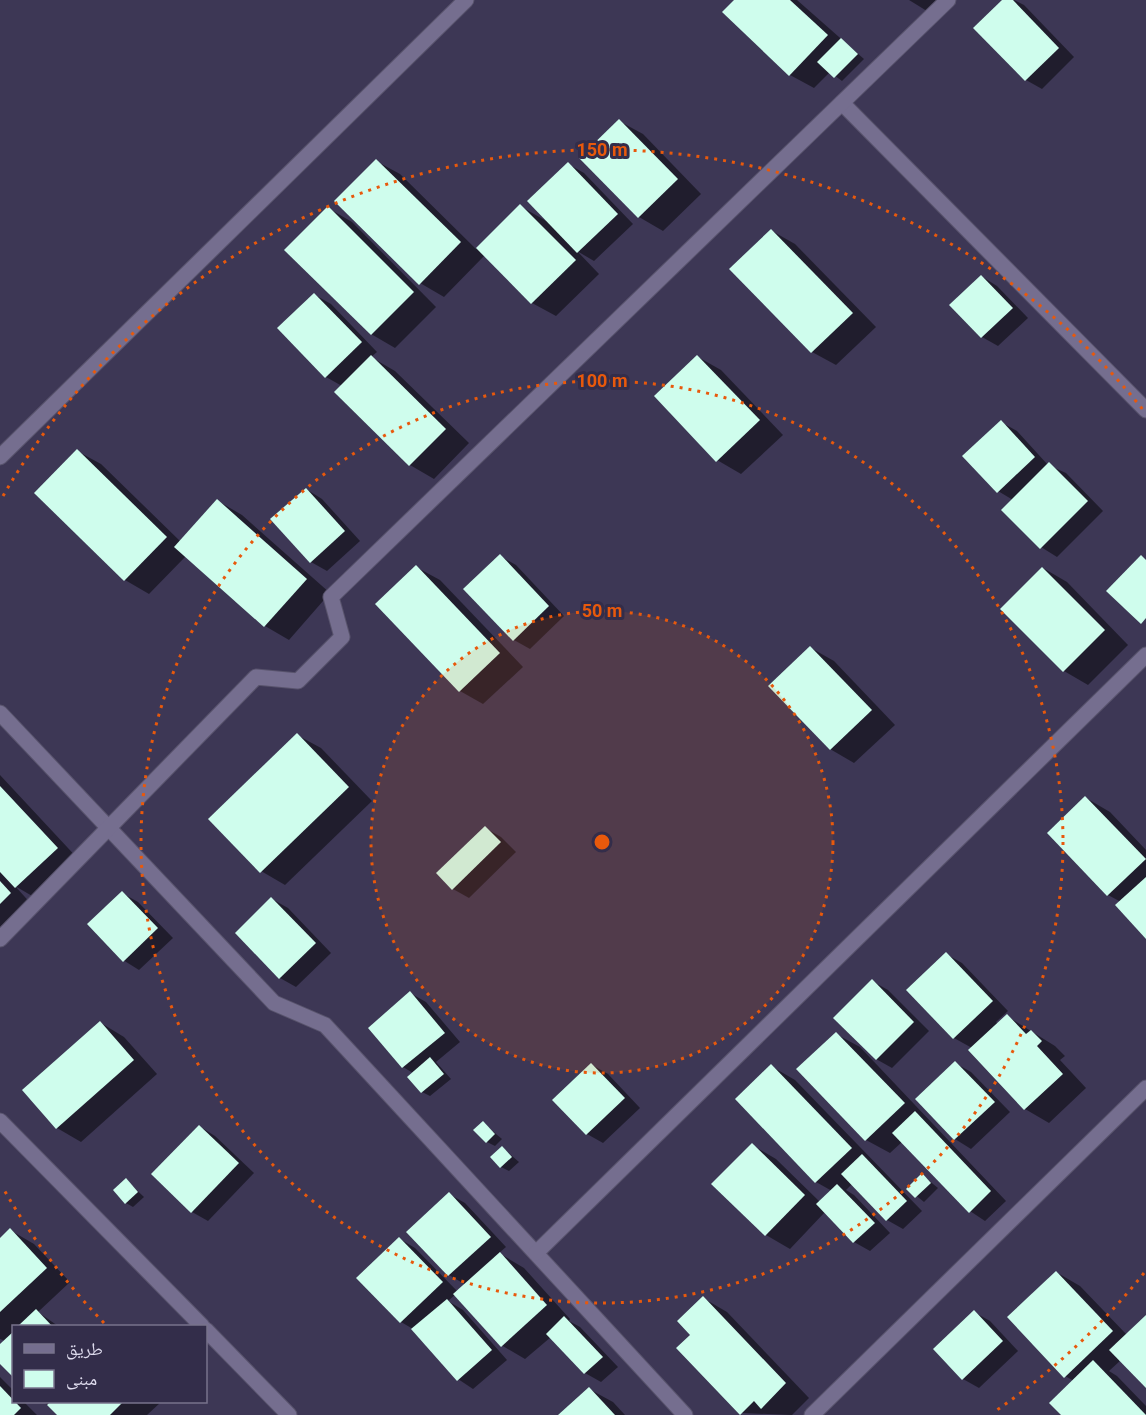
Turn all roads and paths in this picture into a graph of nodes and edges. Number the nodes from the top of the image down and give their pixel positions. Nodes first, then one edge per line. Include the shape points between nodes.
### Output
1 (466, 0) edge
2 (948, 0) edge
3 (842, 103) junction
4 (1146, 410) edge
5 (0, 457) edge
6 (1146, 655) edge
7 (0, 713) edge
8 (108, 829) junction
9 (0, 939) edge
10 (1146, 1088) edge
11 (0, 1121) edge
12 (536, 1253) junction
13 (201, 1325) edge
14 (207, 1331) edge
15 (289, 1415) edge
16 (685, 1415) edge
17 (812, 1415) edge

1 - 5 street
2 - 3 street
3 - 4 street
3 - 8 street via 331,597 342,637 298,681 256,677
6 - 12 street
7 - 8 street
8 - 9 street
8 - 12 street via 274,1003 325,1025
10 - 17 street
11 - 13 street
12 - 16 street
14 - 15 street

